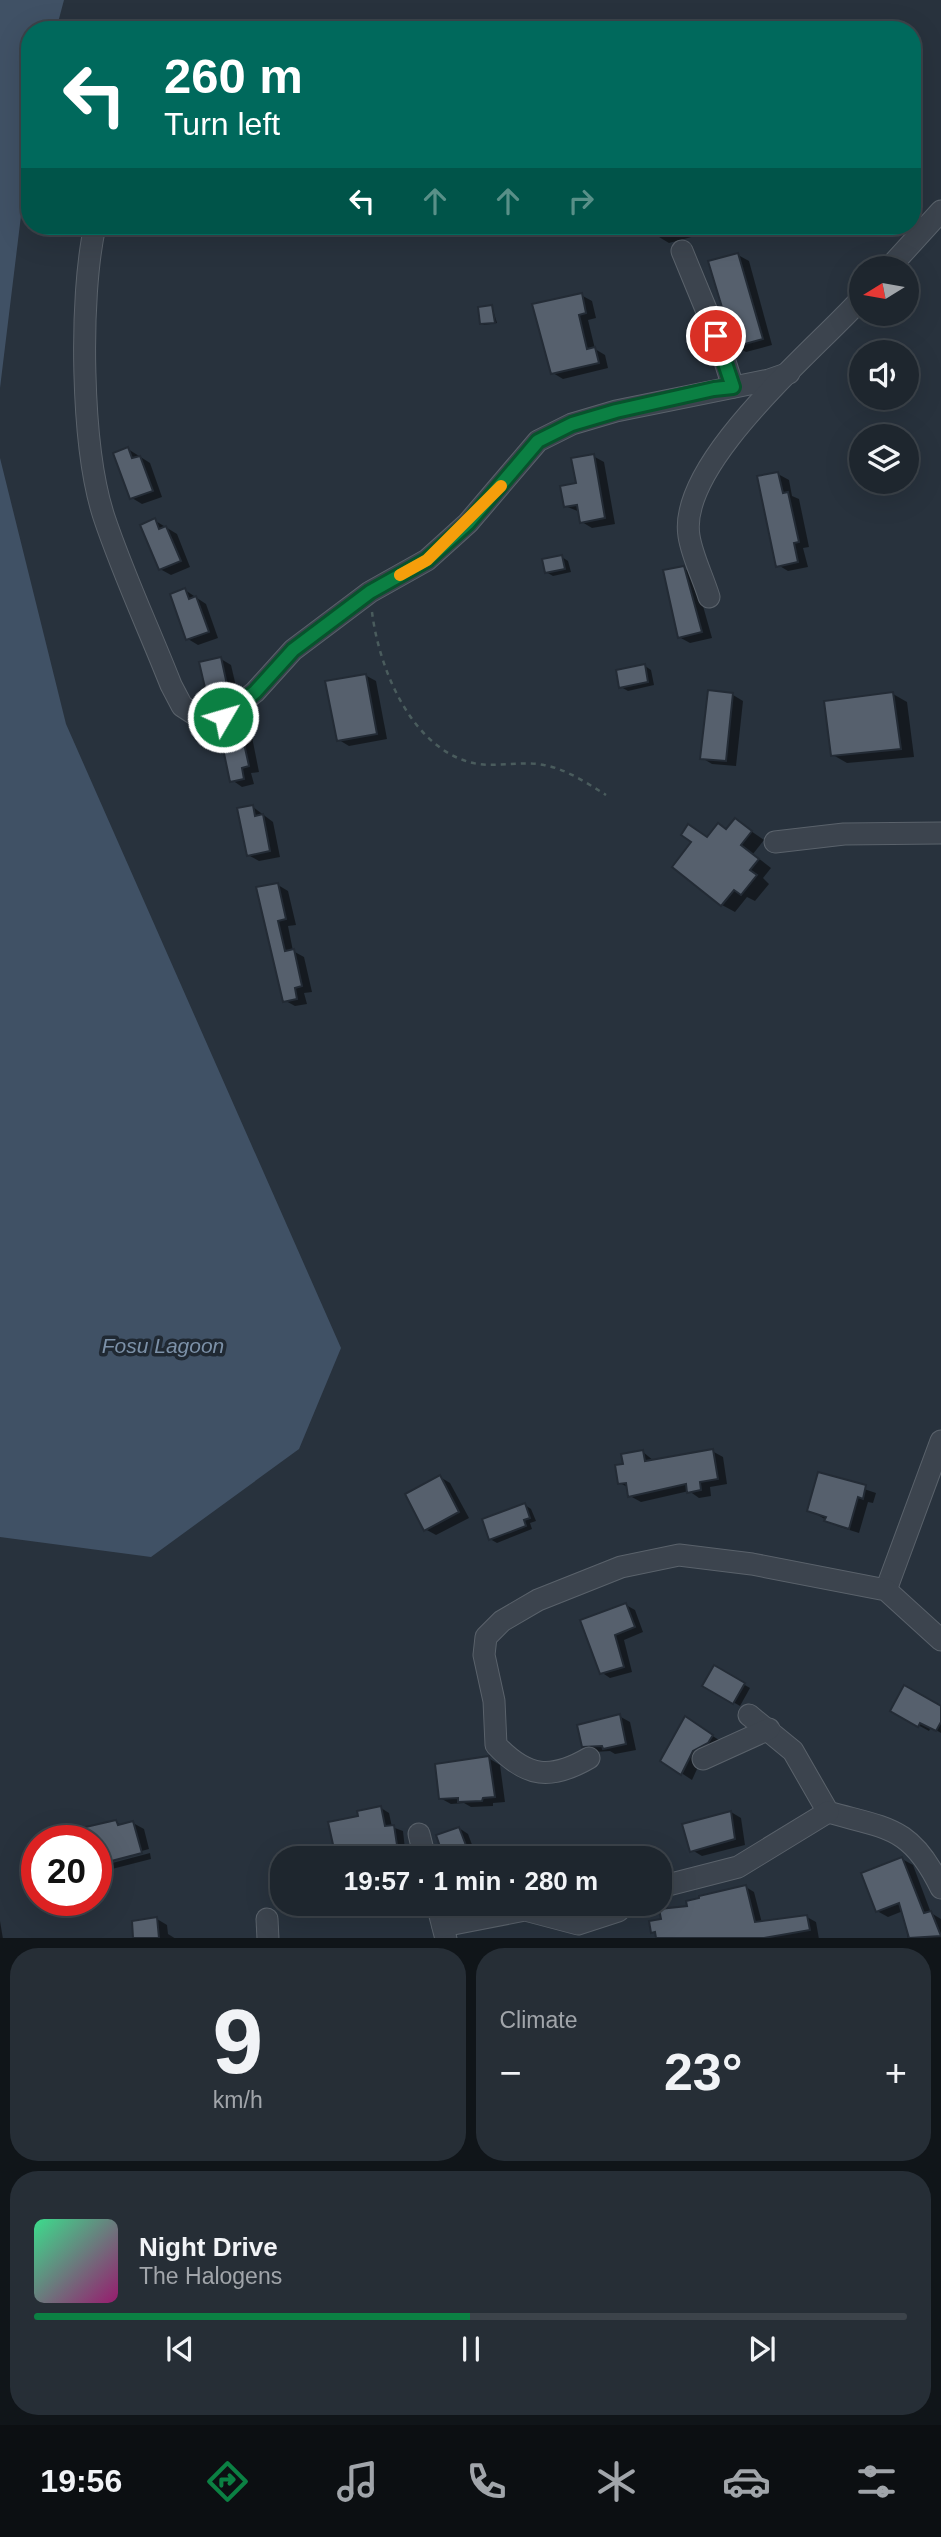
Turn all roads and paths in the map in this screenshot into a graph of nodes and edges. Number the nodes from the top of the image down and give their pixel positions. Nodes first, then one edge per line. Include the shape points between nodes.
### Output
1 (941, 211) edge
2 (921, 233) edge
3 (94, 235) edge
4 (919, 235) edge
5 (682, 251) dead end
6 (900, 256) edge
7 (849, 311) edge
8 (789, 373) junction
9 (733, 387) junction
10 (370, 592) junction
11 (709, 597) dead end
12 (606, 795) dead end
13 (941, 833) edge
14 (775, 842) dead end
15 (941, 1441) edge
16 (886, 1590) junction
17 (941, 1640) edge
18 (749, 1715) dead end
19 (769, 1729) junction
20 (589, 1758) dead end
21 (703, 1759) dead end
22 (828, 1812) junction
23 (419, 1834) dead end
24 (422, 1846) edge
25 (672, 1884) edge
26 (941, 1888) edge
27 (502, 1916) edge
28 (547, 1916) edge
29 (601, 1916) edge
30 (445, 1932) edge

1 - 2 street
3 - 10 street via 86,379 92,465 103,515 182,706 202,719 223,717 255,692 293,650
4 - 6 street
5 - 9 street
7 - 8 street
8 - 9 street
8 - 11 street via 752,409 705,471 694,500 688,534
9 - 10 street via 616,411 572,424 538,441 468,523 427,560
10 - 12 path via 380,649 405,706 428,740 469,762 544,765
13 - 14 street via 844,834
15 - 16 street
16 - 17 street
16 - 20 street via 679,1555 621,1567 538,1600 502,1621 486,1637 484,1655 494,1701 496,1745 515,1764 536,1773 567,1771
18 - 19 street
19 - 21 street
19 - 22 street via 793,1751
22 - 25 street via 738,1867
22 - 26 street via 902,1835 928,1862
23 - 24 street
27 - 30 street
28 - 29 street via 578,1924

